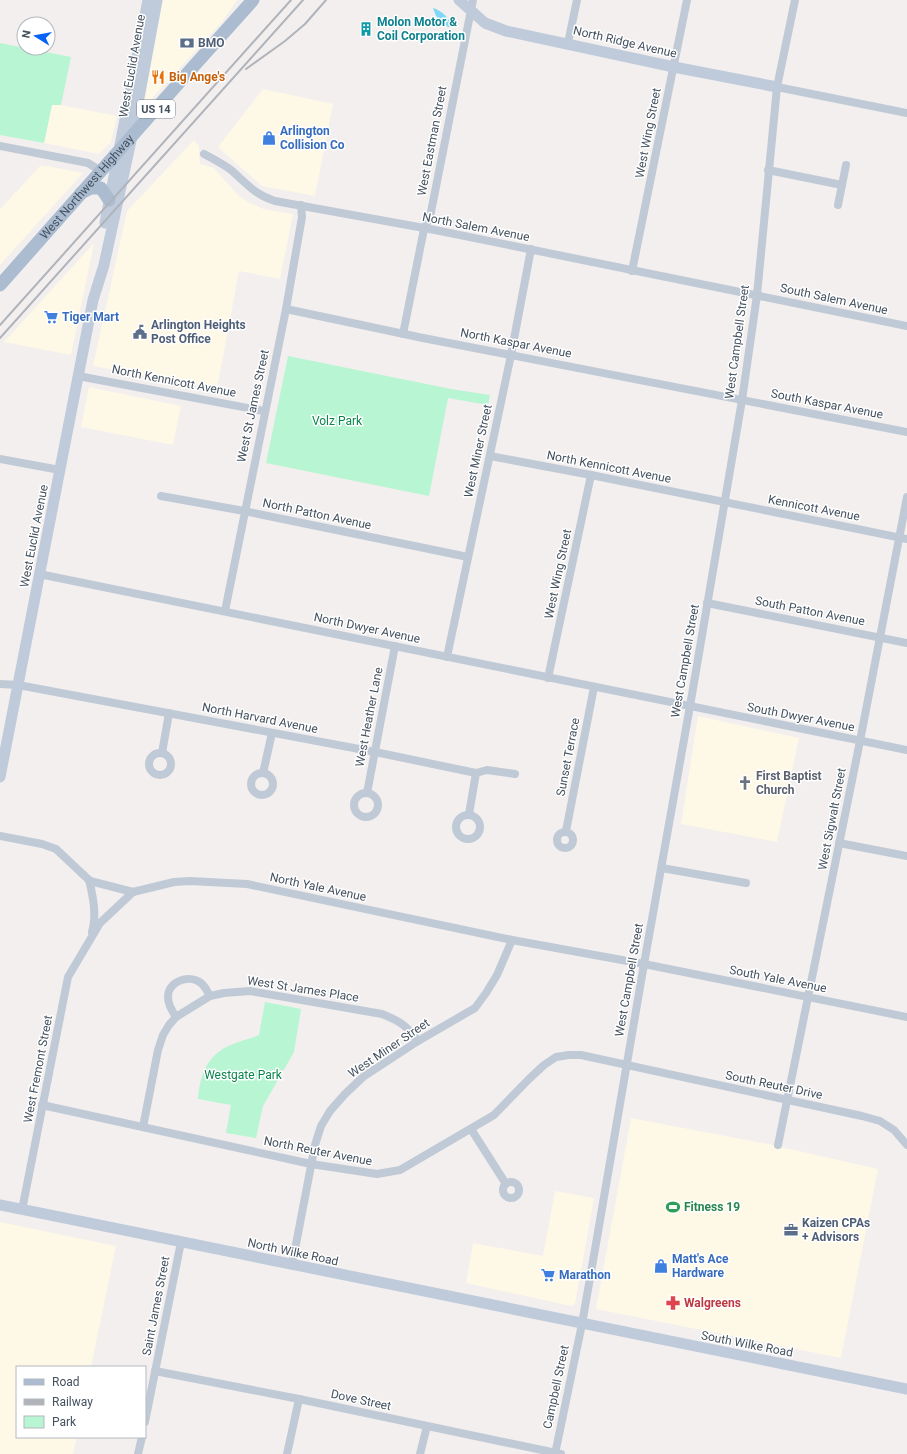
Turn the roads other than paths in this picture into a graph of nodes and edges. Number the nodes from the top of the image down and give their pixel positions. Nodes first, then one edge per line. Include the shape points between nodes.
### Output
1 (148, 0) edge
2 (157, 0) edge
3 (254, 0) edge
4 (459, 0) edge
5 (578, 0) edge
6 (687, 0) edge
7 (795, 0) edge
8 (472, 6) edge
9 (568, 43) junction
10 (674, 67) junction
11 (778, 87) junction
12 (907, 113) edge
13 (132, 136) junction
14 (0, 146) edge
15 (118, 152) junction
16 (204, 154) dead end
17 (846, 165) dead end
18 (768, 170) junction
19 (101, 171) junction
20 (842, 185) junction
21 (81, 193) junction
22 (109, 200) junction
23 (301, 205) junction
24 (838, 205) dead end
25 (424, 229) junction
26 (531, 250) junction
27 (632, 271) junction
28 (0, 285) edge
29 (757, 296) junction
30 (93, 300) junction
31 (286, 309) junction
32 (907, 326) edge
33 (404, 334) junction
34 (511, 355) junction
35 (78, 376) junction
36 (742, 400) junction
37 (264, 411) junction
38 (907, 432) edge
39 (490, 456) junction
40 (0, 459) edge
41 (60, 470) junction
42 (591, 475) junction
43 (161, 496) dead end
44 (907, 497) edge
45 (724, 502) junction
46 (244, 511) junction
47 (903, 538) edge
48 (468, 557) junction
49 (39, 574) junction
50 (707, 603) junction
51 (225, 611) junction
52 (879, 637) junction
53 (907, 643) edge
54 (396, 646) junction
55 (447, 657) junction
56 (548, 678) junction
57 (0, 684) edge
58 (18, 685) junction
59 (594, 687) junction
60 (690, 706) junction
61 (169, 713) junction
62 (272, 733) junction
63 (860, 741) junction
64 (907, 750) edge
65 (375, 752) junction
66 (162, 753) dead end
67 (264, 773) dead end
68 (476, 773) junction
69 (515, 774) dead end
70 (0, 777) edge
71 (367, 793) dead end
72 (469, 814) dead end
73 (566, 831) dead end
74 (0, 836) edge
75 (839, 843) junction
76 (907, 856) edge
77 (662, 868) junction
78 (89, 880) junction
79 (746, 883) dead end
80 (133, 892) junction
81 (90, 938) junction
82 (512, 940) junction
83 (644, 964) junction
84 (210, 996) junction
85 (808, 997) junction
86 (906, 1016) edge
87 (176, 1017) junction
88 (418, 1041) junction
89 (627, 1065) junction
90 (787, 1100) junction
91 (42, 1105) junction
92 (143, 1127) junction
93 (471, 1129) junction
94 (778, 1145) dead end
95 (907, 1145) edge
96 (311, 1164) junction
97 (506, 1184) dead end
98 (0, 1205) edge
99 (22, 1210) junction
100 (181, 1242) junction
101 (292, 1265) junction
102 (582, 1324) junction
103 (155, 1371) junction
104 (907, 1389) edge
105 (299, 1399) junction
106 (146, 1417) edge
107 (427, 1426) junction
108 (142, 1438) edge
109 (138, 1454) edge
110 (287, 1454) edge
111 (420, 1454) edge
112 (557, 1454) edge

1 - 15 main road, West Euclid Avenue
2 - 13 main road, West Euclid Avenue
3 - 13 main road, West Northwest Highway / US 14
4 - 8 main road, North Ridge Avenue
5 - 9 street
6 - 10 street, West Wing Street
7 - 11 street, West Campbell Street
8 - 9 main road, North Ridge Avenue via 486,23 501,29
8 - 25 street, West Eastman Street via 430,217
9 - 10 main road, North Ridge Avenue
10 - 11 main road, North Ridge Avenue
10 - 27 street, West Wing Street
11 - 12 street
11 - 18 street, West Campbell Street
13 - 15 main road, West Northwest Highway / US 14
13 - 30 main road, West Euclid Avenue via 104,265
14 - 19 street via 88,163
15 - 19 main road, West Northwest Highway / US 14
15 - 22 main road, West Euclid Avenue
16 - 23 street, North Salem Avenue via 230,169 250,188 266,198
17 - 20 street
18 - 20 street
18 - 29 street, West Campbell Street
19 - 21 main road, West Northwest Highway / US 14
20 - 24 street
21 - 22 main road via 91,188 101,188
21 - 28 main road, West Northwest Highway / US 14
22 - 30 main road, West Euclid Avenue via 95,270
23 - 25 street, North Salem Avenue
23 - 31 street, West St James Street via 302,217
25 - 26 street, North Salem Avenue
25 - 33 street, West Eastman Street
26 - 27 street, North Salem Avenue
26 - 34 street, West Miner Street
27 - 29 street, North Salem Avenue
29 - 32 street, South Salem Avenue
29 - 36 street, West Campbell Street
30 - 35 main road, West Euclid Avenue
31 - 33 street, North Kaspar Avenue
31 - 37 street, West St James Street
33 - 34 street, North Kaspar Avenue
34 - 36 street, North Kaspar Avenue
34 - 39 street, West Miner Street
35 - 37 street, North Kennicott Avenue
35 - 41 main road, West Euclid Avenue
36 - 38 street, South Kaspar Avenue
36 - 45 street, West Campbell Street
37 - 46 street, West St James Street
39 - 42 street, North Kennicott Avenue
39 - 48 street, West Miner Street
40 - 41 street
41 - 49 main road, West Euclid Avenue
42 - 45 street, North Kennicott Avenue
42 - 56 street, West Wing Street
43 - 46 street, North Patton Avenue
44 - 47 street, West Sigwalt Street
45 - 47 street, Kennicott Avenue
45 - 50 street, West Campbell Street
46 - 48 street, North Patton Avenue
46 - 51 street, West St James Street
47 - 52 street, West Sigwalt Street
48 - 55 street, West Miner Street
49 - 51 street, North Dwyer Avenue
49 - 58 main road, West Euclid Avenue
50 - 52 street, South Patton Avenue
50 - 60 street, West Campbell Street
51 - 54 street, North Dwyer Avenue
52 - 53 street, South Patton Avenue
52 - 63 street, West Sigwalt Street
54 - 55 street, North Dwyer Avenue
54 - 65 street, West Heather Lane
55 - 56 street, North Dwyer Avenue
56 - 59 street, North Dwyer Avenue
57 - 58 street, North Harvard Avenue
58 - 61 street, North Harvard Avenue
58 - 70 main road, West Euclid Avenue
59 - 60 street, North Dwyer Avenue
59 - 73 street, Sunset Terrace
60 - 63 street, South Dwyer Avenue
60 - 77 street, West Campbell Street
61 - 62 street, North Harvard Avenue
61 - 66 street
62 - 65 street, North Harvard Avenue
62 - 67 street
63 - 64 street, South Dwyer Avenue
63 - 75 street, West Sigwalt Street
65 - 68 street, North Harvard Avenue
65 - 71 street, West Heather Lane
68 - 69 street, North Harvard Avenue via 487,770
68 - 72 street
74 - 78 street, North Yale Avenue via 56,849
75 - 76 street
75 - 85 street, West Sigwalt Street
77 - 79 street
77 - 83 street, West Campbell Street
78 - 80 street, North Yale Avenue
78 - 81 street, West Fremont Street via 94,911 94,926
80 - 81 street, West Fremont Street via 100,923
80 - 82 street, North Yale Avenue via 174,882 247,884
81 - 91 street, West Fremont Street via 68,977
82 - 83 street, North Yale Avenue
82 - 88 street, West Miner Street via 497,975 475,1008
83 - 85 street, South Yale Avenue
83 - 89 street, West Campbell Street
84 - 87 street, West St James Place
84 - 87 street via 200,982 184,978 176,982 170,988 168,997
84 - 88 street, West St James Place via 224,992 250,991 382,1014 405,1025
85 - 86 street, South Yale Avenue
85 - 90 street, West Sigwalt Street
87 - 92 street, West St James Place via 163,1035 158,1050
88 - 96 street, West Miner Street via 364,1077 330,1111 321,1126
89 - 90 street, South Reuter Drive
89 - 93 street, North Reuter Avenue via 581,1055 556,1058 544,1065 494,1115
89 - 102 street, West Campbell Street
90 - 94 street, West Sigwalt Street
90 - 95 street, South Reuter Drive via 880,1122 894,1130
91 - 92 street, North Reuter Avenue
91 - 99 street, West Fremont Street
92 - 96 street, North Reuter Avenue
93 - 96 street, North Reuter Avenue via 400,1170 377,1174
93 - 97 street
96 - 101 street, West Miner Street
98 - 99 main road, North Wilke Road
99 - 100 main road, North Wilke Road
100 - 101 main road, North Wilke Road
100 - 103 street, Saint James Street
101 - 102 main road, North Wilke Road
102 - 104 main road, South Wilke Road
102 - 112 street, Campbell Street
103 - 105 street, Dove Street
103 - 106 street, Saint James Street
105 - 107 street, Dove Street
105 - 110 street
107 - 111 street
107 - 112 street, Dove Street
108 - 109 street

